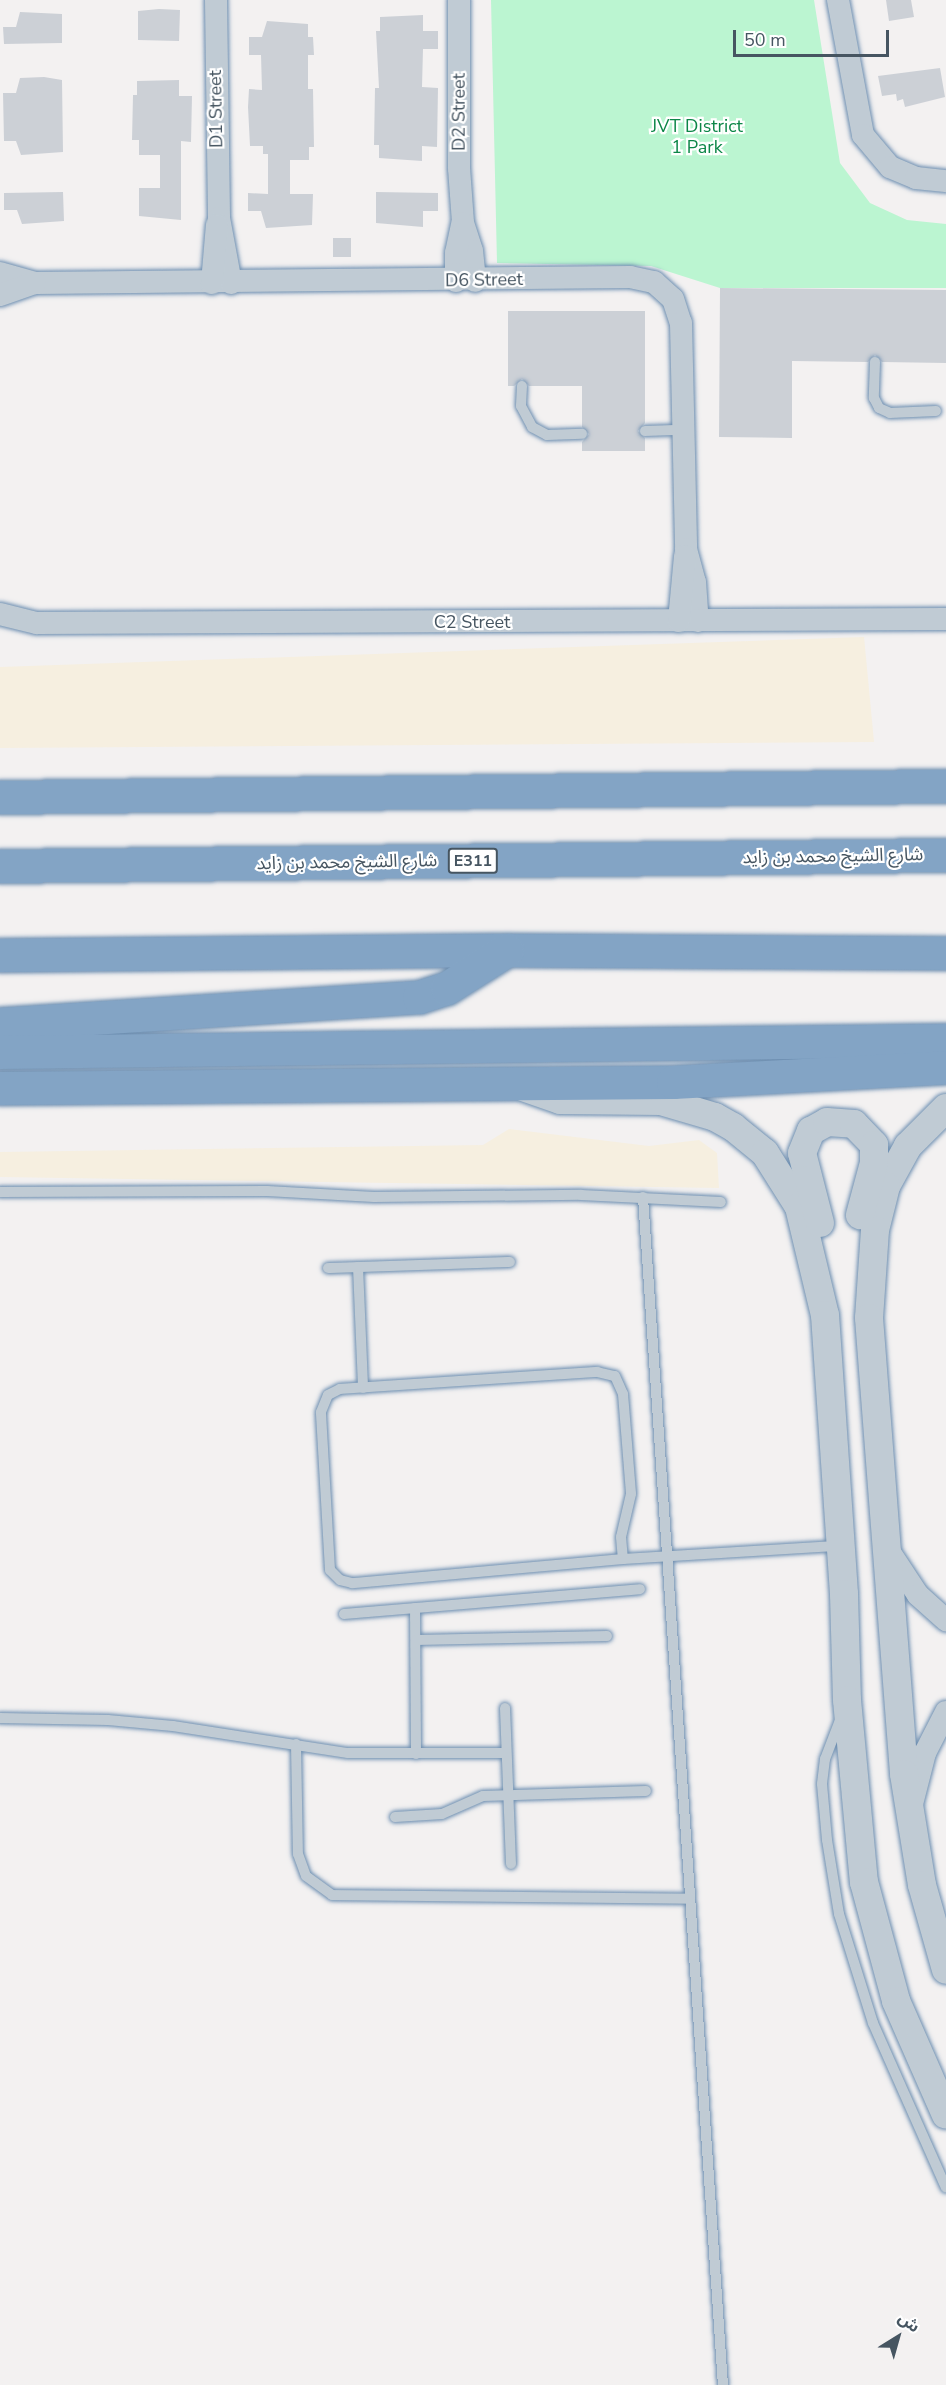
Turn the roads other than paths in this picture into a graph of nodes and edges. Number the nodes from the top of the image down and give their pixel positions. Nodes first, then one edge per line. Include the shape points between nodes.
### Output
1 (216, 0) edge
2 (459, 0) edge
3 (838, 0) edge
4 (946, 181) edge
5 (0, 273) edge
6 (465, 281) junction
7 (36, 283) junction
8 (222, 283) junction
9 (0, 295) edge
10 (875, 362) dead end
11 (522, 386) dead end
12 (936, 411) dead end
13 (682, 430) junction
14 (645, 431) dead end
15 (582, 434) dead end
16 (0, 614) edge
17 (946, 619) edge
18 (688, 621) junction
19 (946, 786) edge
20 (0, 797) edge
21 (946, 855) edge
22 (0, 866) edge
23 (507, 950) junction
24 (946, 953) edge
25 (0, 956) edge
26 (0, 1024) edge
27 (946, 1040) edge
28 (0, 1052) edge
29 (946, 1067) edge
30 (516, 1084) junction
31 (0, 1088) edge
32 (946, 1108) edge
33 (0, 1192) edge
34 (643, 1197) junction
35 (721, 1202) dead end
36 (510, 1262) dead end
37 (358, 1267) junction
38 (328, 1268) dead end
39 (825, 1315) junction
40 (869, 1318) junction
41 (363, 1388) junction
42 (841, 1546) junction
43 (886, 1547) junction
44 (667, 1555) junction
45 (623, 1559) junction
46 (640, 1589) dead end
47 (415, 1608) junction
48 (344, 1614) dead end
49 (946, 1620) edge
50 (608, 1636) dead end
51 (416, 1640) junction
52 (848, 1700) junction
53 (505, 1708) dead end
54 (946, 1712) edge
55 (0, 1718) edge
56 (296, 1744) junction
57 (506, 1753) junction
58 (416, 1754) junction
59 (646, 1791) dead end
60 (508, 1796) junction
61 (909, 1815) junction
62 (395, 1817) dead end
63 (511, 1864) dead end
64 (690, 1899) junction
65 (938, 1926) edge
66 (946, 1970) edge
67 (946, 2115) edge
68 (946, 2188) edge
69 (723, 2385) edge

1 - 8 street, D1 Street
2 - 6 street, D2 Street via 459,168 463,223 472,251
3 - 4 street via 863,135 890,167 916,178
5 - 7 street, D6 Street
6 - 8 street, D6 Street
6 - 13 street, D6 Street via 630,277 648,280 664,289 676,305 681,323
7 - 8 street, D6 Street
7 - 9 street, D6 Street
10 - 12 lane via 874,398 879,408 890,412
11 - 15 lane via 521,406 532,427 547,435
13 - 14 lane
13 - 18 street, D6 Street via 686,549 695,582
16 - 18 street, C2 Street via 37,623
17 - 18 street, C2 Street
19 - 20 highway
21 - 22 highway, شارع الشيخ محمد بن زايد / E311
23 - 24 highway
23 - 25 highway
23 - 26 highway via 447,988 418,997
27 - 28 highway
29 - 30 highway via 768,1079
30 - 31 highway
30 - 39 street via 560,1100 677,1104 715,1117 750,1139 779,1170 799,1207
32 - 40 street via 908,1146 886,1186 874,1238
33 - 34 lane via 267,1191 374,1197
34 - 35 lane
34 - 44 lane
36 - 37 lane
37 - 38 lane
37 - 41 lane
39 - 40 street via 823,1237 802,1153 811,1131 836,1120 862,1129 875,1154 863,1195 859,1238 862,1293
39 - 42 street
40 - 43 street
41 - 45 lane via 597,1372 615,1376 623,1394 630,1482 621,1537
41 - 45 lane via 333,1391 322,1406 327,1563 340,1580 352,1583
42 - 44 lane
42 - 52 street
43 - 49 street via 918,1595
43 - 61 street
44 - 45 lane
44 - 64 lane
46 - 47 lane
47 - 48 lane
47 - 51 lane
50 - 51 lane
51 - 58 lane
52 - 67 street via 858,1841 872,1922 896,2001
52 - 68 lane via 823,1770 827,1840 839,1914 873,2023
53 - 57 lane
54 - 61 street via 925,1753
55 - 56 lane via 108,1720
56 - 58 lane via 331,1751
56 - 64 lane via 298,1854 306,1876 332,1895
57 - 58 lane
57 - 60 lane
59 - 60 lane
60 - 62 lane via 483,1796 431,1816
60 - 63 lane
61 - 65 street
64 - 69 lane
65 - 66 street

